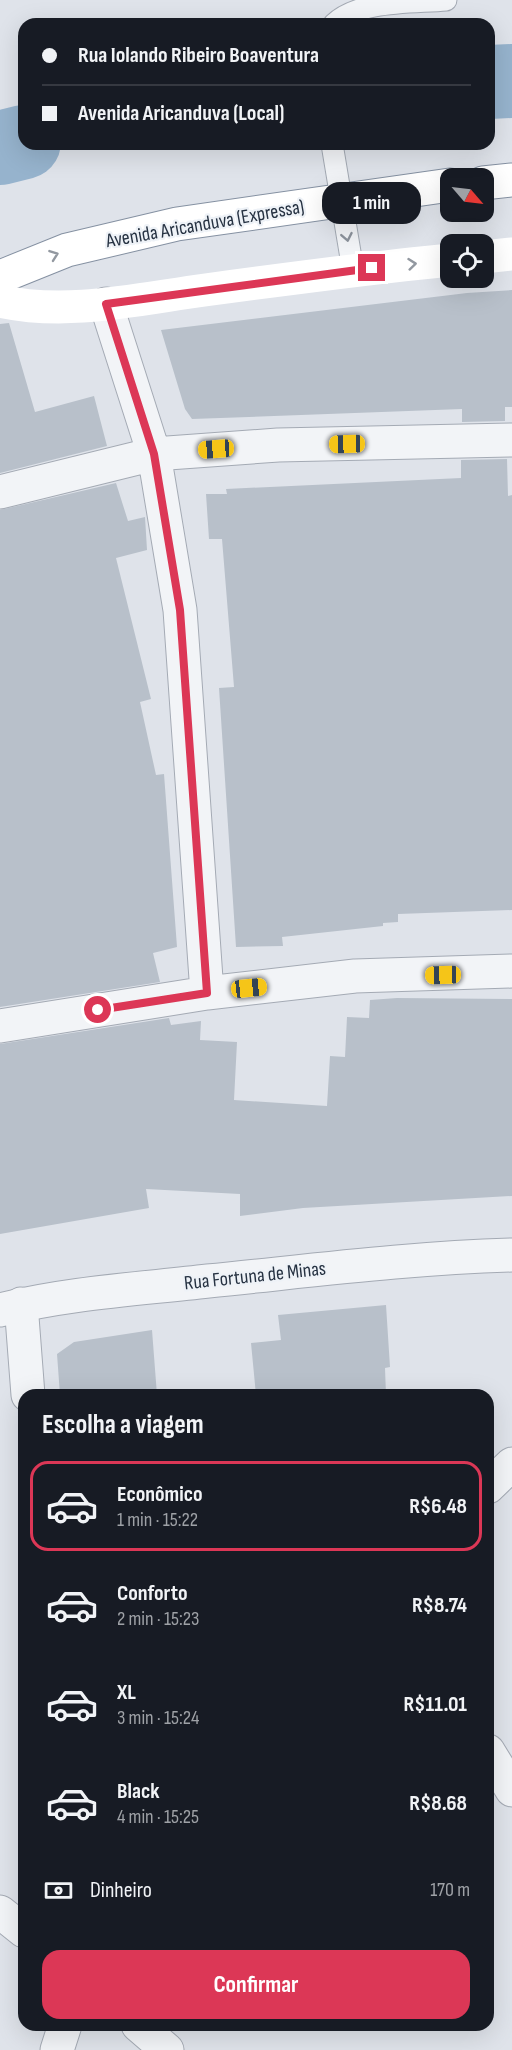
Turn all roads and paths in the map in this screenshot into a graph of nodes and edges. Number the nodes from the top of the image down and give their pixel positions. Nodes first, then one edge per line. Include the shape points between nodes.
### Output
1 (446, 0) edge
2 (339, 18) edge
3 (333, 153) edge
4 (512, 180) edge
5 (494, 182) edge
6 (440, 186) edge
7 (340, 200) junction
8 (512, 254) edge
9 (494, 255) edge
10 (440, 261) edge
11 (352, 270) junction
12 (0, 277) edge
13 (0, 301) edge
14 (106, 304) junction
15 (512, 440) edge
16 (154, 454) junction
17 (0, 492) edge
18 (512, 971) edge
19 (207, 993) junction
20 (0, 1026) edge
21 (512, 1255) edge
22 (11, 1307) edge
23 (27, 1389) edge
24 (512, 1464) edge
25 (494, 1481) edge
26 (494, 1761) edge
27 (512, 1790) edge
28 (0, 1912) edge
29 (18, 1926) edge
30 (63, 2031) edge
31 (145, 2031) edge
32 (57, 2050) edge
33 (167, 2050) edge

1 - 2 lane via 357,9
3 - 7 lane
4 - 5 main road
6 - 7 main road, Avenida Aricanduva (Expressa)
7 -> 11 lane
12 -> 7 main road, Avenida Aricanduva (Expressa) via 67,250 177,224
8 - 9 main road
11 -> 10 main road
11 - 14 main road
13 - 14 main road via 56,308
14 - 16 street
15 - 16 street via 278,445
16 - 17 street
16 - 19 street via 180,610
18 - 19 street via 355,976
19 - 20 street
21 - 22 street, Rua Fortuna de Minas via 321,1269
22 - 23 street
24 - 25 street
26 - 27 street
28 - 29 street
30 - 32 street
31 - 33 street

